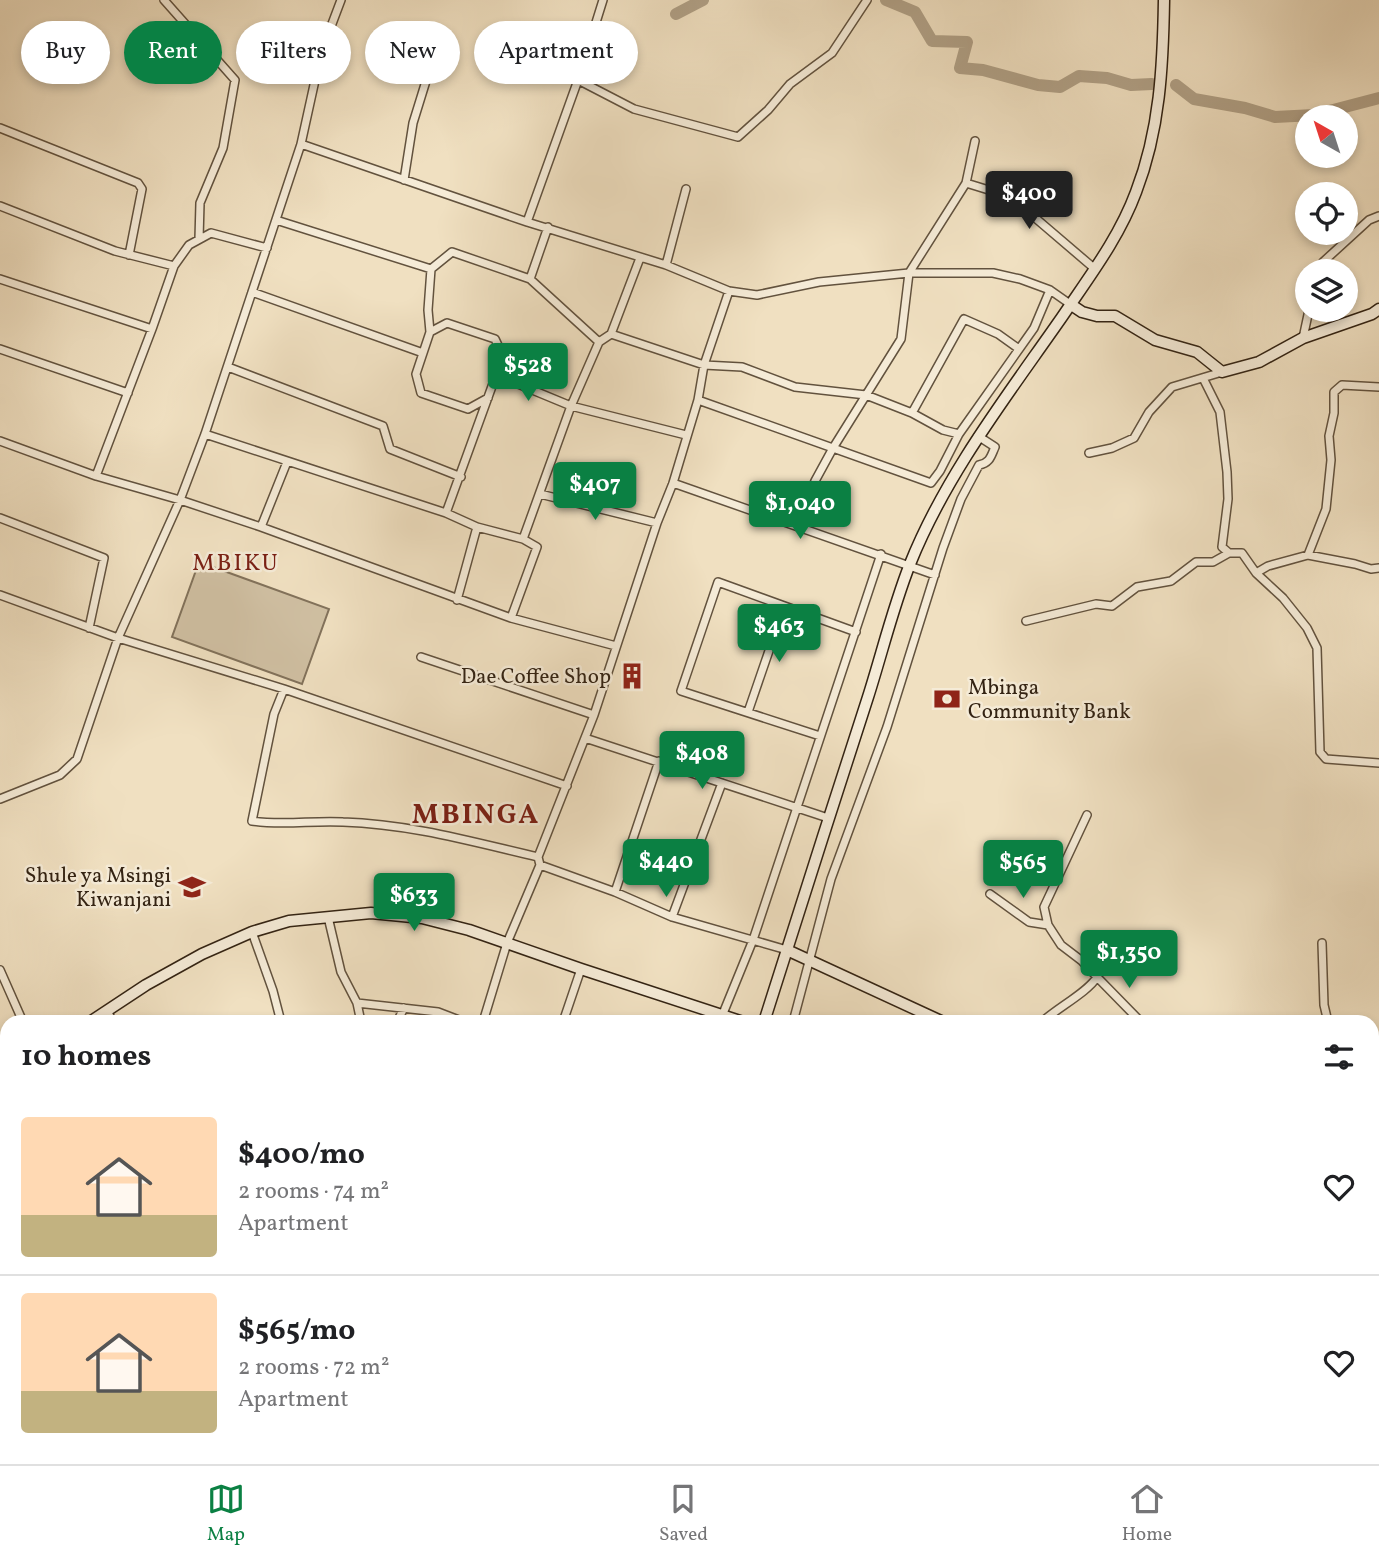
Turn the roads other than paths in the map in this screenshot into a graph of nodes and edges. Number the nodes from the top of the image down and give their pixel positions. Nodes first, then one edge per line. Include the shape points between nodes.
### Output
1 (163, 0) edge
2 (341, 0) edge
3 (603, 0) edge
4 (867, 0) edge
5 (1164, 0) edge
6 (596, 21) edge
7 (425, 84) edge
8 (577, 84) edge
9 (586, 84) edge
10 (0, 128) edge
11 (975, 141) dead end
12 (301, 144) junction
13 (404, 180) junction
14 (966, 183) junction
15 (686, 190) dead end
16 (0, 206) edge
17 (1379, 216) edge
18 (276, 220) junction
19 (527, 222) junction
20 (548, 228) junction
21 (198, 239) junction
22 (267, 248) junction
23 (129, 255) junction
24 (640, 258) junction
25 (1327, 259) edge
26 (666, 265) junction
27 (174, 266) junction
28 (432, 269) junction
29 (1095, 269) junction
30 (909, 273) junction
31 (0, 279) edge
32 (530, 279) junction
33 (1050, 290) junction
34 (729, 291) junction
35 (253, 292) junction
36 (1070, 304) junction
37 (1379, 309) edge
38 (1307, 322) edge
39 (152, 329) junction
40 (430, 332) junction
41 (611, 334) junction
42 (1303, 338) junction
43 (599, 342) junction
44 (0, 349) edge
45 (1019, 349) junction
46 (423, 353) junction
47 (704, 365) junction
48 (228, 367) junction
49 (1222, 372) junction
50 (496, 375) junction
51 (1203, 378) junction
52 (1379, 387) edge
53 (128, 393) junction
54 (866, 395) junction
55 (488, 398) junction
56 (698, 400) junction
57 (571, 406) junction
58 (912, 413) junction
59 (205, 434) junction
60 (959, 434) junction
61 (686, 435) junction
62 (978, 436) junction
63 (0, 440) edge
64 (833, 448) junction
65 (1089, 453) dead end
66 (287, 462) junction
67 (96, 476) junction
68 (461, 477) junction
69 (673, 483) junction
70 (540, 494) junction
71 (180, 500) junction
72 (446, 513) junction
73 (0, 518) edge
74 (657, 523) junction
75 (797, 525) junction
76 (261, 527) junction
77 (477, 527) junction
78 (523, 539) junction
79 (1228, 553) junction
80 (881, 554) junction
81 (1308, 555) junction
82 (909, 565) junction
83 (1379, 568) edge
84 (1256, 573) junction
85 (935, 575) junction
86 (0, 595) edge
87 (457, 600) junction
88 (784, 607) junction
89 (511, 618) junction
90 (1026, 621) dead end
91 (89, 628) junction
92 (856, 632) junction
93 (118, 638) junction
94 (616, 646) junction
95 (421, 657) dead end
96 (284, 689) junction
97 (748, 712) junction
98 (593, 715) junction
99 (820, 736) junction
100 (585, 738) junction
101 (659, 761) junction
102 (1379, 763) edge
103 (722, 783) junction
104 (567, 786) junction
105 (0, 799) edge
106 (796, 808) junction
107 (1087, 815) dead end
108 (828, 818) junction
109 (539, 861) junction
110 (615, 892) junction
111 (990, 894) dead end
112 (328, 917) junction
113 (672, 917) junction
114 (1048, 925) junction
115 (252, 932) junction
116 (753, 940) junction
117 (507, 943) junction
118 (1322, 943) dead end
119 (787, 950) junction
120 (808, 960) junction
121 (0, 970) edge
122 (581, 970) junction
123 (1097, 977) junction
124 (357, 1003) junction
125 (404, 1008) junction
126 (107, 1011) junction
127 (20, 1015) edge
128 (101, 1015) edge
129 (109, 1015) edge
130 (279, 1015) edge
131 (360, 1015) edge
132 (400, 1015) edge
133 (446, 1015) edge
134 (485, 1015) edge
135 (565, 1015) edge
136 (719, 1015) edge
137 (722, 1015) edge
138 (766, 1015) edge
139 (795, 1015) edge
140 (928, 1015) edge
141 (1050, 1015) edge
142 (1134, 1015) edge
143 (1326, 1015) edge

1 - 21 street via 235,80 223,148 200,202
2 - 12 street via 321,53
3 - 6 street
4 - 9 street via 832,52 790,84 738,137 634,109
5 - 29 street via 1163,71 1146,164 1121,226
7 - 13 street
8 - 19 street
10 - 23 street via 138,183 142,189
11 - 14 street
12 - 13 street
12 - 18 street
13 - 19 street
14 - 29 street via 992,191 1033,216
14 - 30 street
15 - 26 street
16 - 23 street
17 - 25 street via 1368,220
18 - 22 street
18 - 28 street
19 - 20 street
20 - 24 street
20 - 32 street
21 - 22 street via 211,233
21 - 27 street
22 - 35 street
23 - 27 street
24 - 26 street
24 - 41 street
26 - 34 street
27 - 39 street
28 - 32 street via 452,251
28 - 40 street
29 - 36 street
30 - 33 street via 993,273
30 - 34 street via 819,282 757,295
30 - 54 street via 901,339
31 - 39 street
32 - 43 street
33 - 36 street
33 - 45 street via 1034,328
34 - 47 street
35 - 46 street
35 - 48 street
36 - 49 street via 1082,312 1115,316 1155,340 1197,352
36 - 62 street
37 - 42 street
38 - 42 street
39 - 53 street
40 - 46 street
40 - 50 street via 447,323 495,339 503,356
41 - 43 street
41 - 47 street
42 - 49 street via 1259,362
43 - 57 street
44 - 53 street
45 - 58 street via 964,319
45 - 60 street
46 - 55 street via 416,374 421,393 468,409
47 - 54 street via 742,367 795,387
47 - 56 street
48 - 59 street
48 - 68 street via 383,426 390,449
49 - 51 street
50 - 55 street
50 - 57 street
51 - 65 street via 1172,387 1149,412 1134,438
51 - 79 street via 1220,412 1228,499 1222,547
52 - 81 street via 1342,385 1334,392 1326,509
53 - 67 street
54 - 58 street
54 - 64 street
55 - 68 street
56 - 61 street
56 - 64 street
57 - 61 street
57 - 70 street
58 - 60 street
59 - 66 street
59 - 71 street
60 - 64 street via 931,483
61 - 69 street
62 - 82 street
62 - 85 street via 995,447 986,464 979,465 961,499
63 - 67 street
64 - 75 street
66 - 72 street
66 - 76 street
67 - 71 street
68 - 72 street
69 - 74 street
69 - 75 street
70 - 74 street
70 - 78 street
71 - 76 street
71 - 93 street
72 - 77 street
73 - 91 street via 104,558
74 - 94 street
75 - 80 street
76 - 87 street
77 - 78 street
77 - 87 street
78 - 89 street via 537,547
79 - 84 street via 1242,552
79 - 90 street via 1213,562 1196,562 1171,581 1137,587 1112,606 1096,604
80 - 82 street
80 - 92 street
81 - 83 street
81 - 84 street via 1268,565
82 - 85 street
82 - 108 street
84 - 102 street via 1283,598 1317,648 1320,752 1326,759
85 - 120 street via 887,727 831,879
86 - 91 street
87 - 89 street
88 - 92 street
88 - 97 street
88 - 97 street via 718,582 681,691
89 - 94 street
91 - 93 street
92 - 99 street
93 - 96 street
93 - 105 street via 77,759 60,775
94 - 98 street
95 - 98 street
96 - 104 street
96 - 109 street via 274,714 252,821 422,829
97 - 99 street
98 - 100 street
99 - 106 street
100 - 101 street
100 - 104 street
101 - 103 street
101 - 110 street
103 - 106 street
103 - 113 street
104 - 109 street
106 - 108 street
106 - 116 street
107 - 114 street via 1044,907
108 - 119 street
109 - 110 street
109 - 117 street
110 - 113 street
111 - 114 street via 1029,922
112 - 115 street
112 - 117 street via 371,913 422,918
112 - 124 street via 341,972
113 - 116 street
114 - 123 street via 1061,946
115 - 126 street via 180,966
115 - 130 street
116 - 119 street
116 - 137 street
117 - 122 street
117 - 134 street
118 - 143 street
119 - 120 street
119 - 138 street
120 - 139 street
120 - 140 street
121 - 127 street
122 - 135 street
122 - 136 street
123 - 141 street
123 - 142 street
124 - 125 street
124 - 131 street
125 - 132 street
125 - 133 street
126 - 128 street
126 - 129 street

